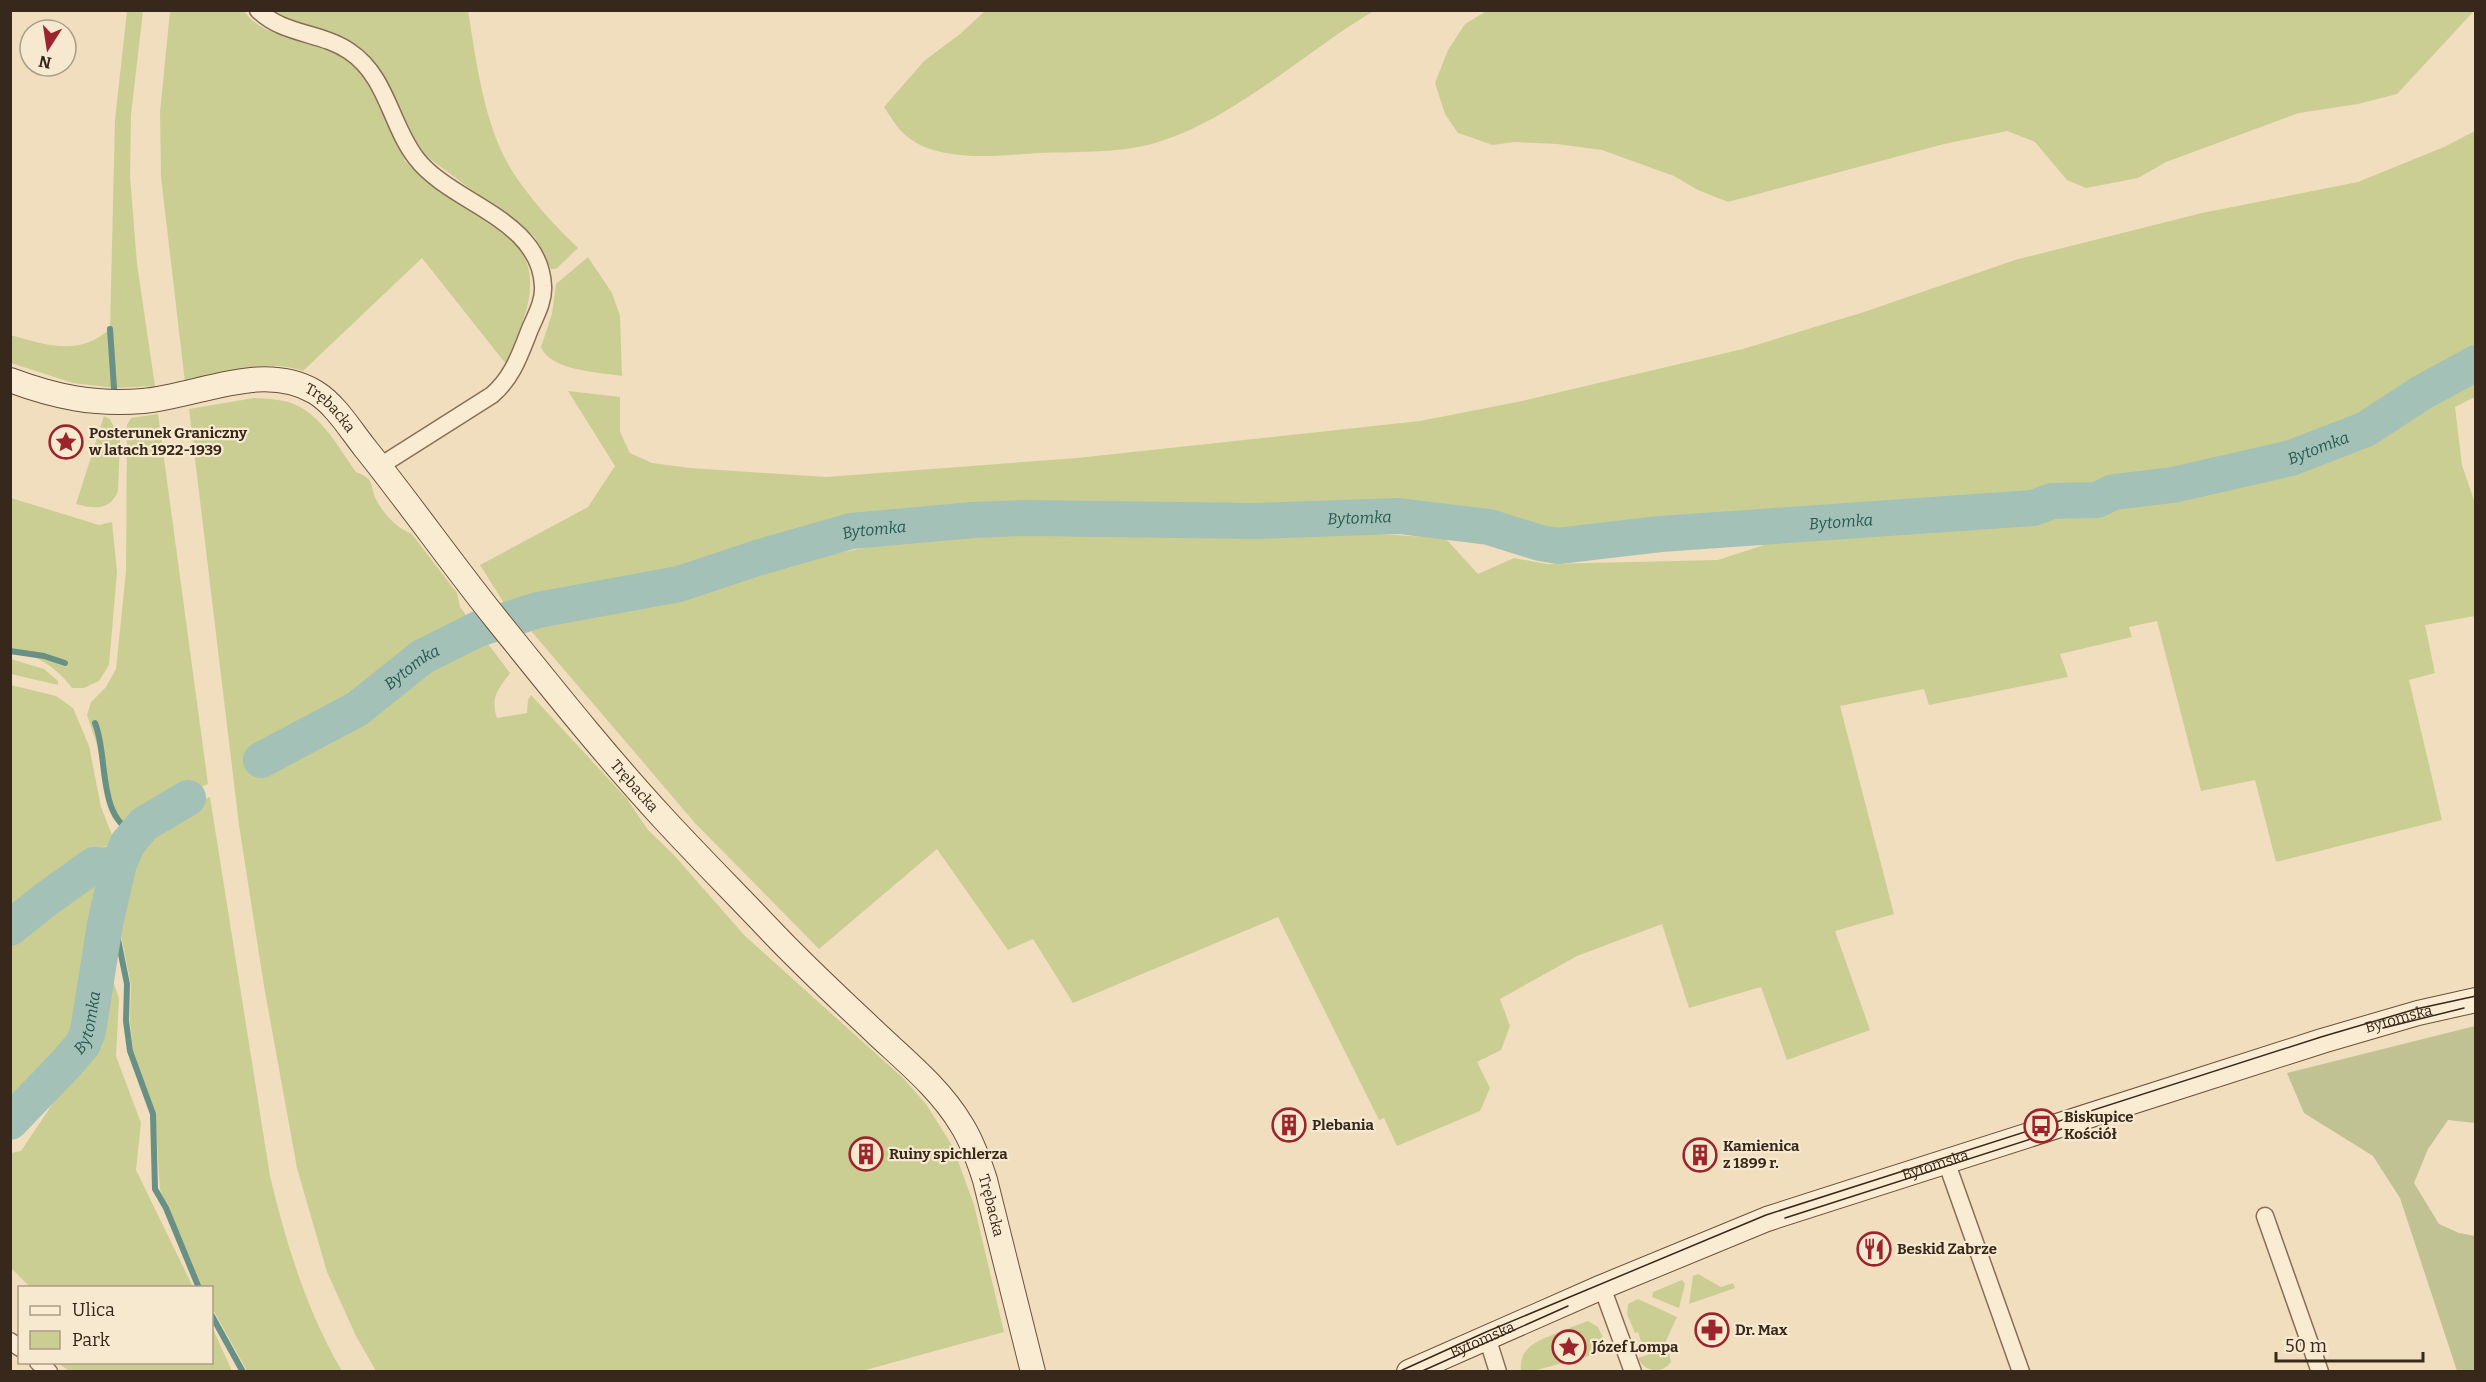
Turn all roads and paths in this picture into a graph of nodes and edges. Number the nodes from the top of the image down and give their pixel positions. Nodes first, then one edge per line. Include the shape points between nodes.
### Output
1 (258, 10) edge
2 (10, 380) edge
3 (380, 466) junction
4 (2475, 1000) edge
5 (1946, 1161) junction
6 (2265, 1216) dead end
7 (1602, 1287) junction
8 (1487, 1337) junction
9 (1033, 1371) edge
10 (1409, 1371) edge
11 (1498, 1371) edge
12 (1632, 1371) edge
13 (2021, 1371) edge
14 (2320, 1371) edge

1 - 3 street via 286,28 332,41 350,51 381,87 416,158 444,183 510,227 527,245 541,273 542,302 505,384
2 - 3 street, Trębacka via 75,400 99,402 148,401 235,382 296,382 319,394
3 - 9 street, Trębacka via 471,588 661,816 807,968 942,1097 961,1123 986,1180
4 - 5 street, Bytomska via 2322,1041
5 - 7 street, Bytomska via 1767,1219
5 - 13 street
6 - 14 street
7 - 8 street, Bytomska
7 - 12 street
8 - 10 street, Bytomska
8 - 11 street

